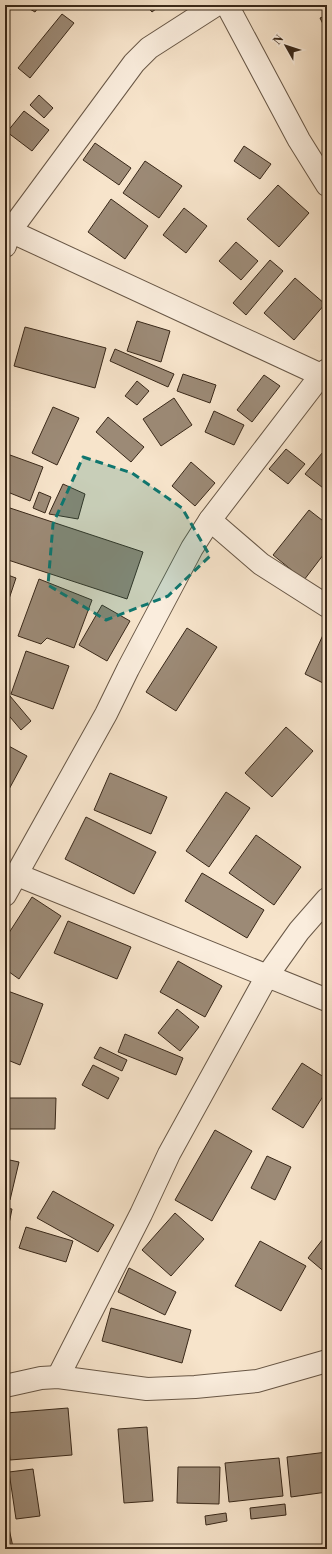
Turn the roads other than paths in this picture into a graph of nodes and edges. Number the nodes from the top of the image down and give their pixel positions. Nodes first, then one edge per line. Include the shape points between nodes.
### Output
1 (216, 5) edge
2 (227, 5) edge
3 (327, 185) edge
4 (7, 234) edge
5 (324, 373) edge
6 (210, 520) junction
7 (327, 606) edge
8 (15, 874) junction
9 (5, 895) edge
10 (327, 899) edge
11 (267, 976) junction
12 (327, 1000) edge
13 (327, 1361) edge
14 (58, 1377) junction
15 (5, 1386) edge

1 - 4 street via 149,48 134,63
2 - 3 street via 299,140
4 - 5 street
5 - 6 street
6 - 7 street via 261,564
6 - 8 street via 192,548 106,714
8 - 9 street
8 - 11 street
10 - 11 street via 299,931
11 - 12 street
11 - 14 street via 169,1154
13 - 14 street via 257,1381 195,1387 147,1389
14 - 15 street

